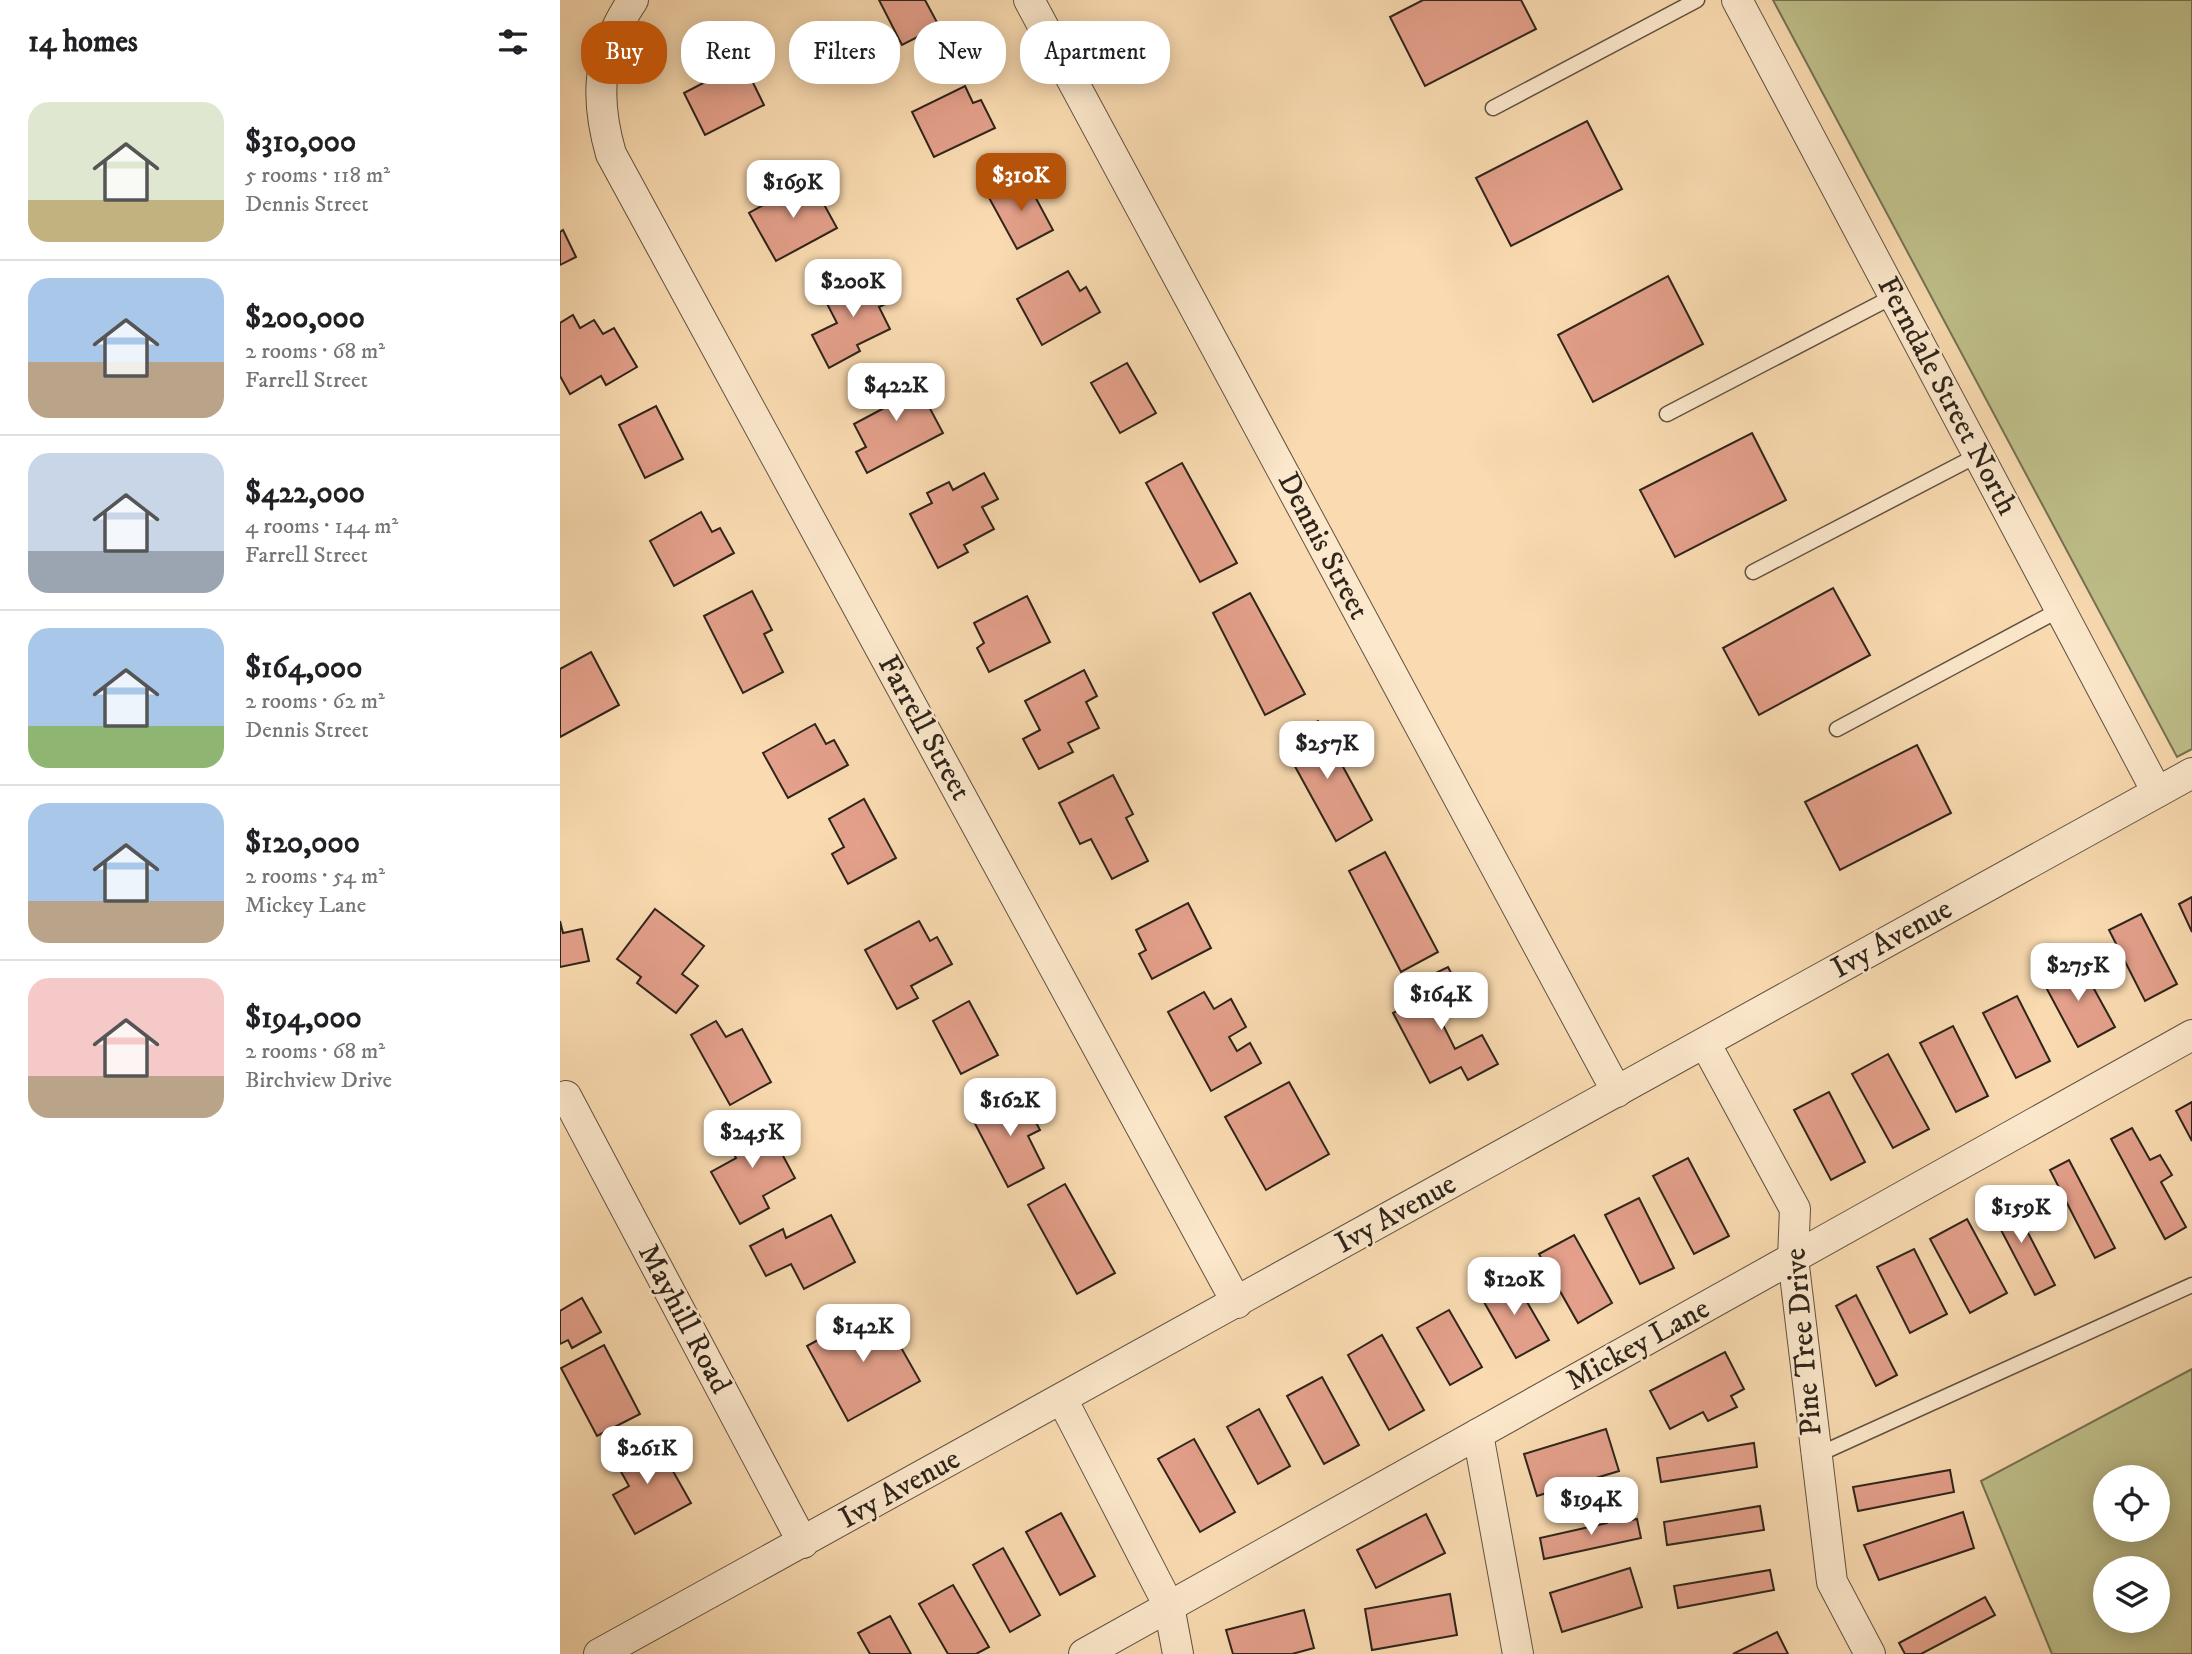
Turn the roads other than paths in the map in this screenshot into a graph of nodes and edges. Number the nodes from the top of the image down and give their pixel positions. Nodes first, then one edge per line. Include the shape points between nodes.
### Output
1 (633, 0) edge
2 (1029, 0) edge
3 (1697, 0) edge
4 (1737, 0) edge
5 (1493, 107) dead end
6 (1894, 296) junction
7 (1667, 414) dead end
8 (1979, 455) junction
9 (1753, 572) dead end
10 (2061, 610) junction
11 (1837, 729) dead end
12 (2192, 773) edge
13 (2157, 792) junction
14 (2192, 1035) edge
15 (1705, 1043) junction
16 (1617, 1092) junction
17 (566, 1096) dead end
18 (1793, 1258) junction
19 (2192, 1285) edge
20 (1237, 1303) junction
21 (1062, 1399) junction
22 (1478, 1434) junction
23 (1815, 1456) junction
24 (803, 1543) junction
25 (1169, 1606) junction
26 (599, 1654) edge
27 (1084, 1654) edge
28 (1178, 1654) edge
29 (1518, 1654) edge
30 (1870, 1654) edge

1 - 20 street, Farrell Street via 618,22 600,85 602,121 611,154
2 - 16 street, Dennis Street
3 - 5 lane
4 - 6 street, Ferndale Street North
6 - 7 lane
6 - 8 street, Ferndale Street North
8 - 9 lane
8 - 10 street, Ferndale Street North
10 - 11 lane
10 - 13 street, Ferndale Street North
12 - 13 street, Ivy Avenue
13 - 15 street, Ivy Avenue
14 - 18 street, Mickey Lane
15 - 16 street, Ivy Avenue
15 - 18 street, Pine Tree Drive via 1795,1209
16 - 20 street, Ivy Avenue
17 - 24 street, Mayhill Road
18 - 22 street, Mickey Lane
18 - 23 street, Pine Tree Drive
19 - 23 lane
20 - 21 street, Ivy Avenue
21 - 24 street, Ivy Avenue
21 - 25 street
22 - 25 street, Mickey Lane
22 - 29 street
23 - 30 street, Pine Tree Drive via 1832,1581
24 - 26 street, Ivy Avenue
25 - 27 street, Mickey Lane
25 - 28 street

